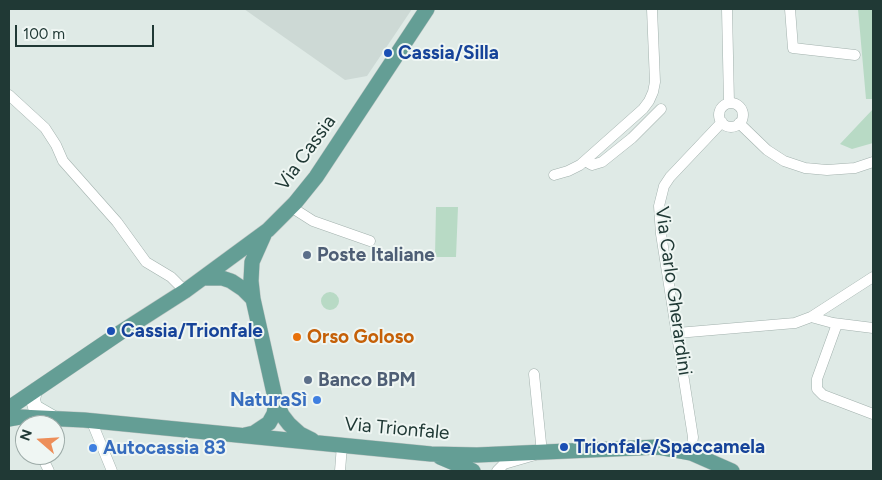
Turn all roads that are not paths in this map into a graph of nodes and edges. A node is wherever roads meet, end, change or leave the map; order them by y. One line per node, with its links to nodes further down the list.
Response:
1 (427, 9): 14 (main road, Via Cassia)
2 (652, 9): 11 (street)
3 (727, 9): 7 (street)
4 (790, 9): 5 (street)
5 (855, 55)
6 (9, 95): 19 (street)
7 (729, 103): 9 (street); 10 (street)
8 (661, 108): 11 (street)
9 (722, 122): 10 (street); 24 (street, Via Carlo Gherardini)
10 (740, 123): 12 (street)
11 (585, 161): 13 (street)
12 (873, 162)
13 (554, 175)
14 (291, 208): 15 (main road, Via Cassia); 16 (street)
15 (268, 230): 18 (main road, Via Cassia); 20 (main road)
16 (370, 241)
17 (873, 277): 21 (street)
18 (203, 278): 19 (main road, Via Cassia); 20 (main road)
19 (185, 292): 26 (main road, Via Cassia)
20 (253, 299): 27 (main road)
21 (811, 317): 22 (street); 24 (street)
22 (837, 324): 23 (street); 29 (street)
23 (873, 328)
24 (677, 333): 37 (street, Via Carlo Gherardini)
25 (534, 374): 36 (street)
26 (35, 390): 28 (main road, Via Cassia); 30 (street, Via Trionfale)
27 (276, 402): 33 (main road); 34 (main road)
28 (16, 414)
29 (873, 414)
30 (49, 415)
31 (65, 419): 32 (main road, Via Trionfale)
32 (91, 420): 33 (main road, Via Trionfale); 39 (street)
33 (244, 435): 34 (main road, Via Trionfale)
34 (316, 442): 35 (main road, Via Trionfale)
35 (342, 445): 38 (main road, Via Trionfale); 40 (street)
36 (542, 453): 37 (main road, Via Trionfale); 38 (main road, Via Trionfale); 42 (street)
37 (691, 453): 43 (main road, Via Trionfale)
38 (431, 454): 41 (main road)
39 (112, 471)
40 (340, 471)
41 (473, 471)
42 (497, 471)
43 (732, 471)

